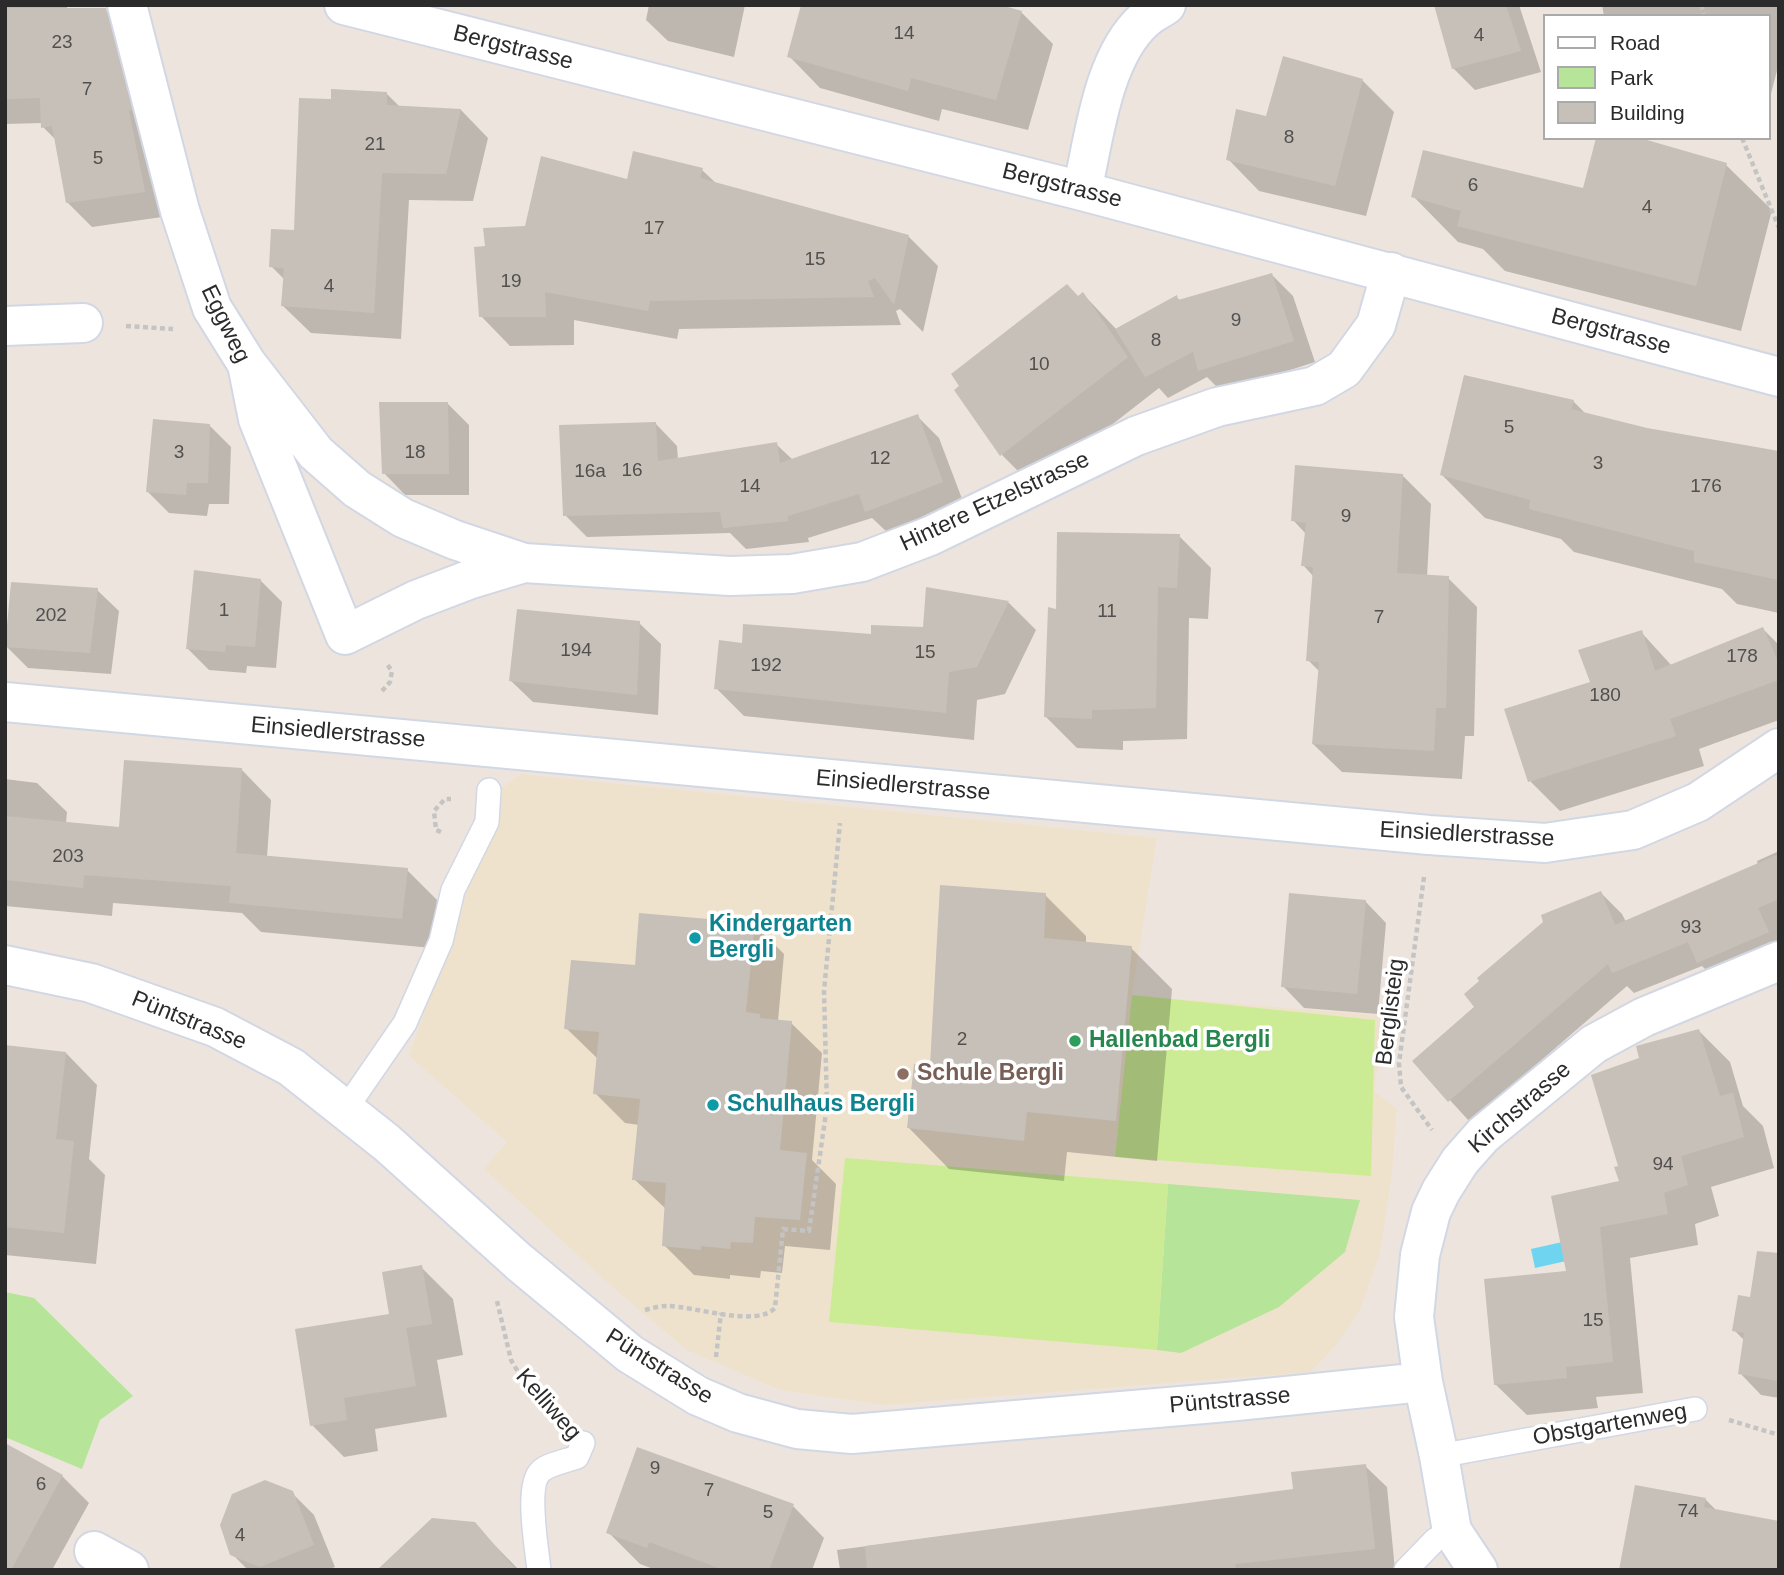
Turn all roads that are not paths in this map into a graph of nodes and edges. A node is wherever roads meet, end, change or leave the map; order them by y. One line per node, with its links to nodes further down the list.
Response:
1 (127, 5): 8 (street, Eggweg)
2 (344, 5): 4 (street, Bergstrasse)
3 (1166, 5): 4 (street)
4 (1082, 191): 5 (street, Bergstrasse)
5 (1391, 272): 9 (street, Bergstrasse); 10 (street, Hintere Etzelstrasse)
6 (83, 323): 7 (street)
7 (5, 326)
8 (247, 364): 10 (street, Hintere Etzelstrasse); 11 (street, Eggweg)
9 (1779, 377)
10 (524, 563): 11 (street, Hintere Etzelstrasse)
11 (345, 635)
12 (5, 702): 13 (street, Einsiedlerstrasse)
13 (1779, 748)
14 (489, 790): 17 (lane)
15 (1779, 961): 18 (street, Kirchstrasse)
16 (5, 965): 17 (street, Püntstrasse)
17 (345, 1110): 18 (street, Püntstrasse)
18 (1423, 1382): 21 (street, Kirchstrasse)
19 (1695, 1409): 21 (lane, Obstgartenweg)
20 (583, 1443): 25 (lane, Kelliweg)
21 (1439, 1456): 22 (street, Kirchstrasse)
22 (1451, 1531): 26 (lane); 27 (street, Kirchstrasse)
23 (94, 1550): 24 (street)
24 (129, 1570)
25 (539, 1570)
26 (1406, 1570)
27 (1478, 1570)

